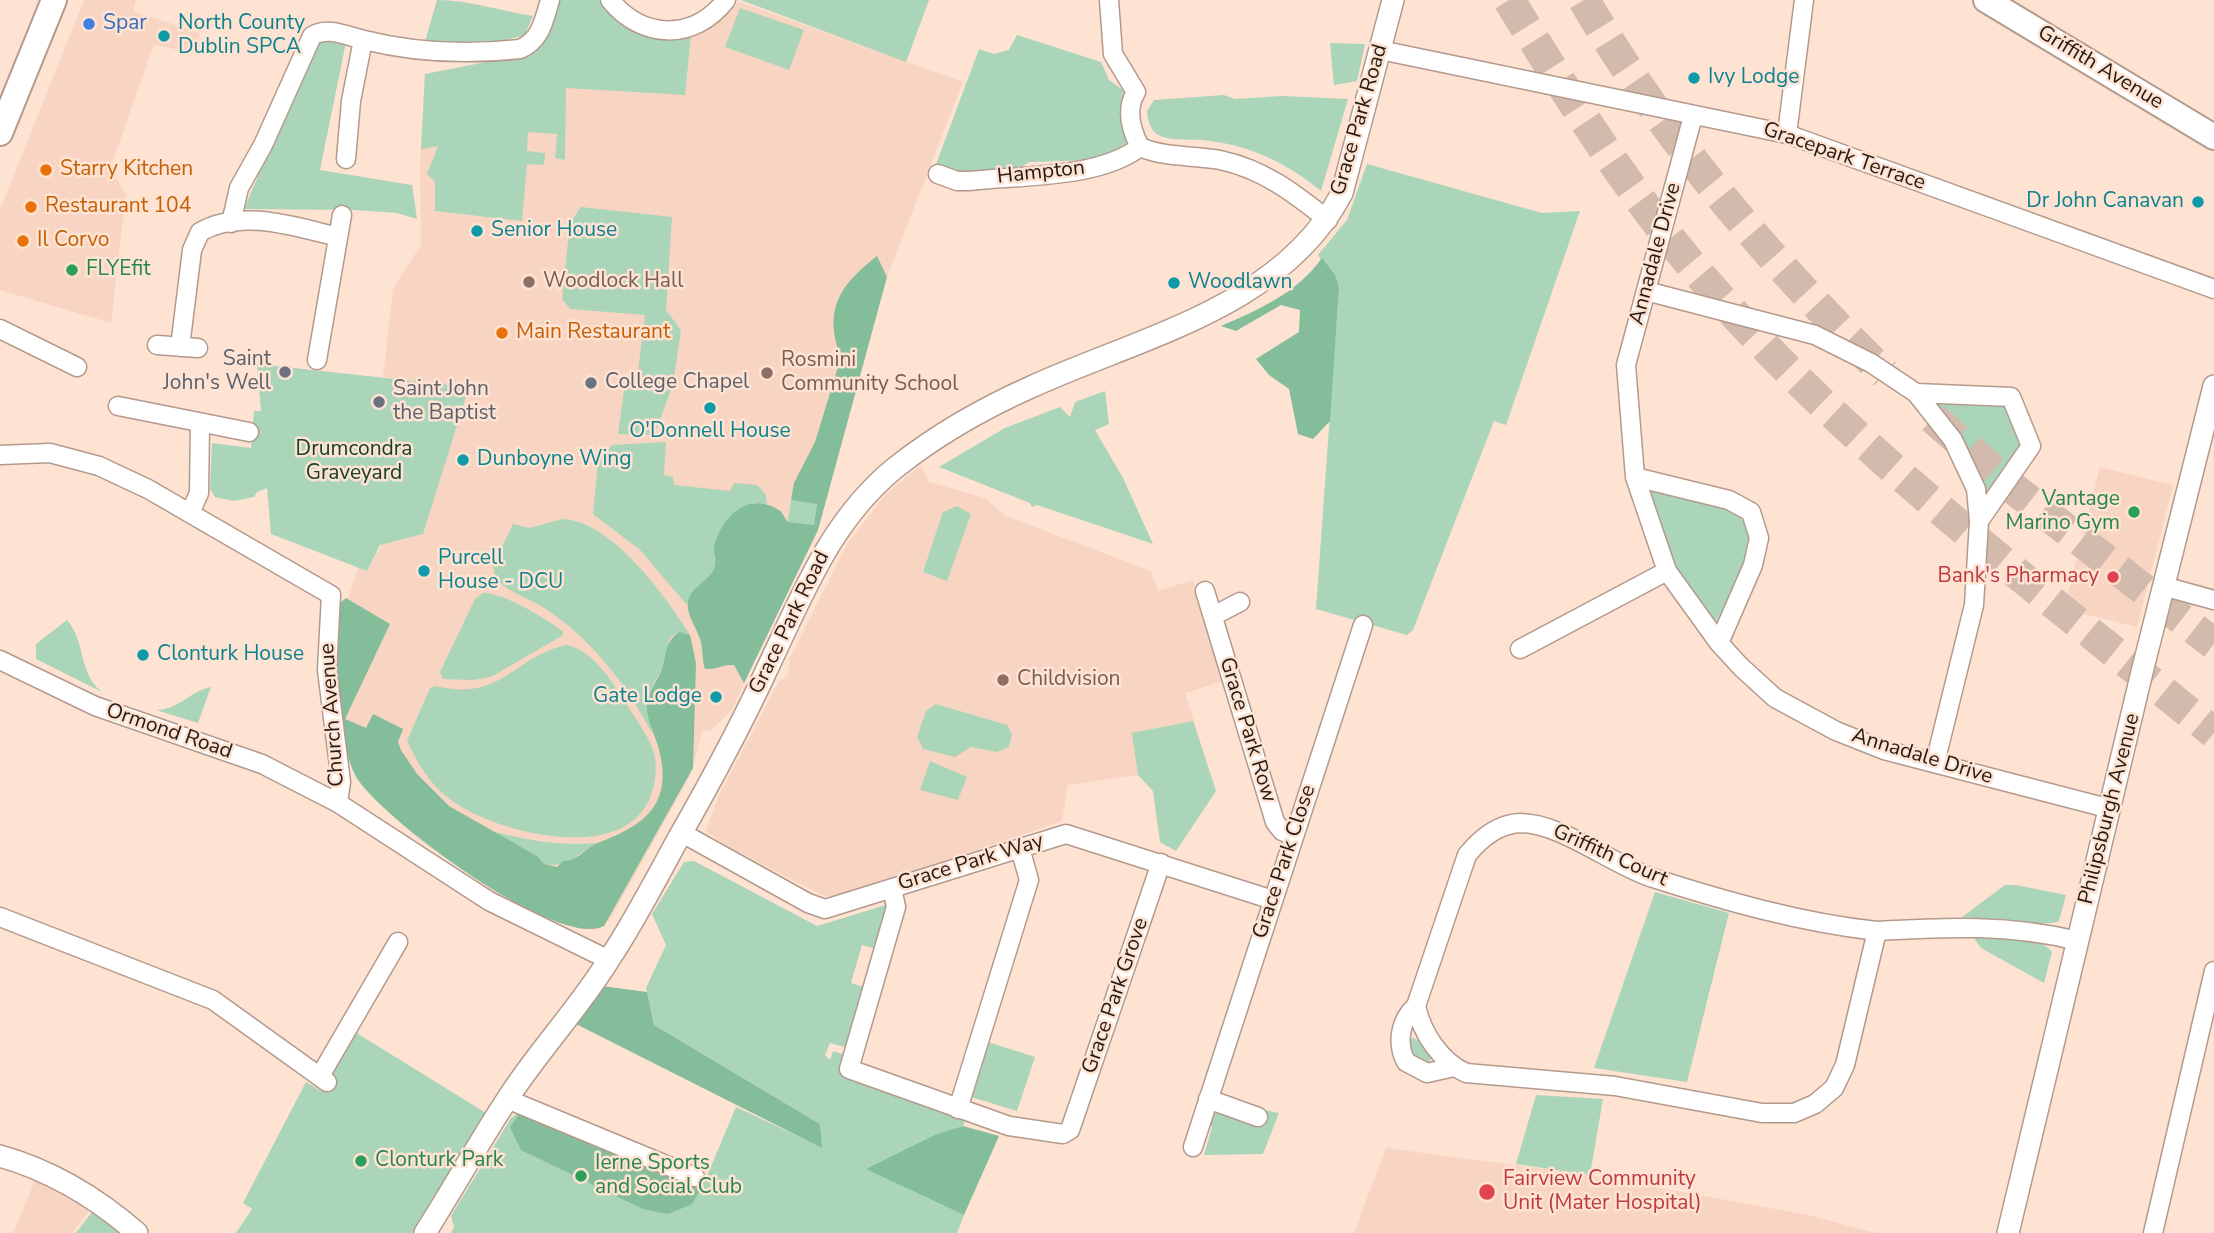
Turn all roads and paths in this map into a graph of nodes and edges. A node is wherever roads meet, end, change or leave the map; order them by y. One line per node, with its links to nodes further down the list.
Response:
1 (54, 0): 12 (main road)
2 (550, 0): 9 (street)
3 (610, 0): 4 (street)
4 (726, 0)
5 (1109, 0): 15 (street)
6 (1393, 0): 10 (street, Grace Park Road)
7 (1804, 0): 13 (street)
8 (1986, 0): 14 (main road, Griffith Avenue)
9 (363, 40): 16 (street); 20 (street)
10 (1380, 50): 11 (street, Gracepark Terrace); 19 (street, Grace Park Road)
11 (1692, 116): 13 (street, Gracepark Terrace); 23 (street, Annadale Drive)
12 (0, 133)
13 (1787, 134): 22 (street, Gracepark Terrace)
14 (2214, 137)
15 (1140, 148): 17 (street, Hampton); 19 (street)
16 (346, 159)
17 (937, 174)
18 (342, 215): 21 (street)
19 (1328, 220): 50 (street, Grace Park Road)
20 (231, 223): 21 (street); 25 (street)
21 (338, 237): 26 (street)
22 (2214, 289)
23 (1646, 291): 29 (street); 34 (street, Annadale Drive)
24 (0, 329): 27 (street)
25 (157, 345)
26 (317, 360)
27 (77, 367)
28 (2214, 386): 38 (street, Philipsburgh Avenue)
29 (1916, 393): 36 (street); 36 (street)
30 (118, 406): 31 (street)
31 (200, 424): 32 (street); 35 (street)
32 (249, 432)
33 (0, 455): 35 (street, Church Avenue)
34 (1634, 477): 37 (street, Annadale Drive); 44 (street)
35 (190, 513): 48 (street, Church Avenue)
36 (1979, 521): 47 (street)
37 (1667, 571): 44 (street, Annadale Drive); 45 (street)
38 (2163, 586): 40 (street); 49 (street, Philipsburgh Avenue)
39 (1205, 592): 42 (street, Grace Park Row)
40 (2214, 600)
41 (1240, 601): 42 (street)
42 (1213, 616): 51 (street, Grace Park Row)
43 (1363, 625): 51 (street, Grace Park Close)
44 (1719, 643): 47 (street, Annadale Drive)
45 (1520, 649)
46 (0, 660): 48 (street, Ormond Road)
47 (1935, 763): 49 (street, Annadale Drive)
48 (338, 803): 60 (street, Church Avenue)
49 (2111, 809): 58 (street, Philipsburgh Avenue)
50 (682, 833): 54 (street, Grace Park Way); 60 (street, Grace Park Road)
51 (1293, 835): 55 (street, Grace Park Close)
52 (1020, 848): 53 (street, Grace Park Way); 54 (street, Grace Park Way); 66 (street)
53 (1161, 863): 55 (street, Grace Park Way); 66 (street, Grace Park Grove)
54 (892, 888): 66 (street)
55 (1273, 900): 65 (street, Grace Park Close)
56 (0, 917): 59 (street)
57 (1877, 931): 58 (street, Griffith Court); 62 (street, Griffith Court); 63 (street, Griffith Court)
58 (2078, 941): 73 (street, Philipsburgh Avenue)
59 (398, 943)
60 (609, 960): 64 (street, Grace Park Road)
61 (2214, 971): 74 (street)
62 (1416, 1006): 63 (street); 63 (street, Griffith Court)
63 (1454, 1067)
64 (507, 1099): 70 (street); 72 (street, Grace Park Road)
65 (1208, 1099): 67 (street); 68 (street, Grace Park Close)
66 (958, 1109)
67 (1258, 1117)
68 (1193, 1147)
69 (0, 1156): 71 (street)
70 (695, 1177)
71 (137, 1233)
72 (425, 1233)
73 (2008, 1233)
74 (2153, 1233)

